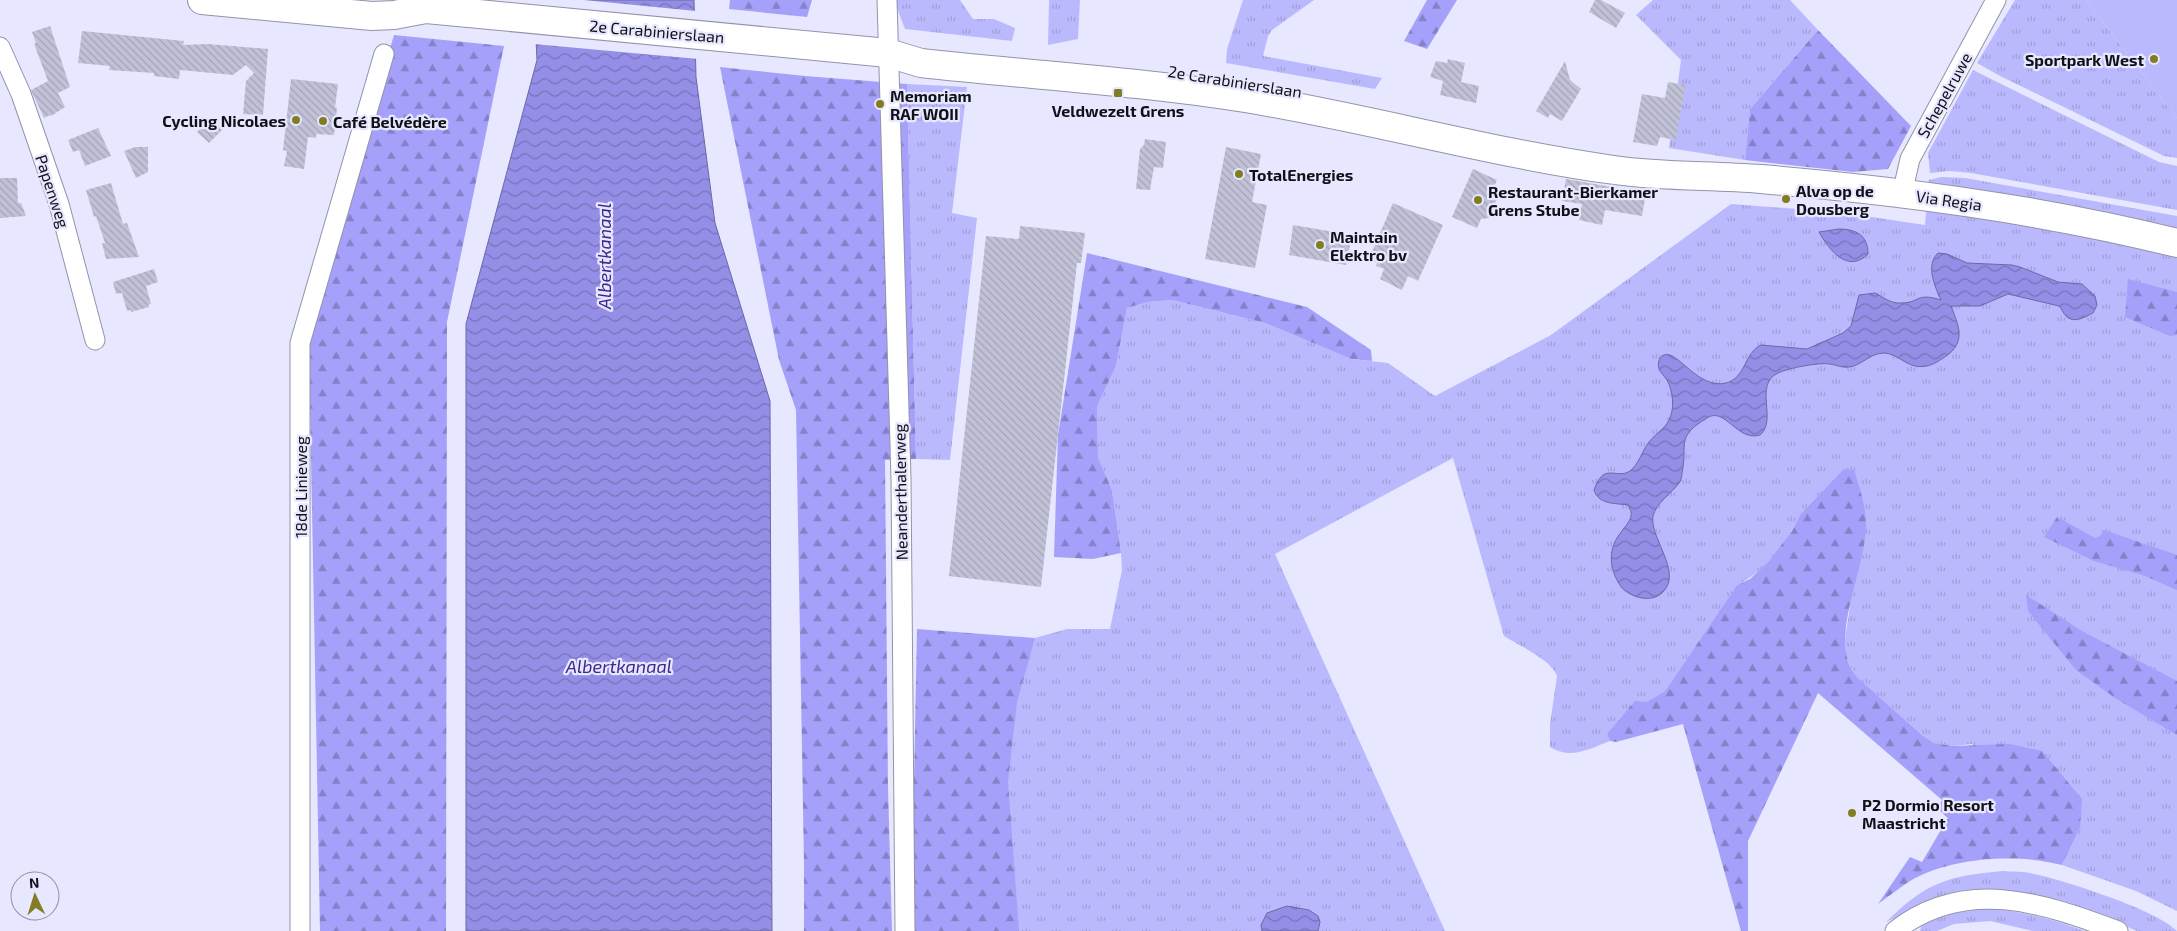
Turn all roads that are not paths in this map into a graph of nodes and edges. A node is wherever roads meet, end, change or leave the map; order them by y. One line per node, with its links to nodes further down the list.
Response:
1 (202, 0): 4 (main road, 2e Carabinierslaan)
2 (887, 0): 7 (street, Neanderthalerweg)
3 (1996, 0): 10 (street, Schepelruwe)
4 (281, 4): 5 (main road, 2e Carabinierslaan)
5 (405, 6): 7 (main road, 2e Carabinierslaan)
6 (0, 47): 12 (street, Papenweg)
7 (888, 53): 9 (main road, 2e Carabinierslaan); 14 (street, Neanderthalerweg)
8 (384, 54): 13 (street, 18de Linieweg)
9 (1572, 156): 10 (main road, Via Regia)
10 (1902, 194): 11 (main road, Via Regia)
11 (2177, 243)
12 (94, 340)
13 (300, 931)
14 (904, 931)
15 (1895, 931): 16 (street)
16 (2118, 931)

